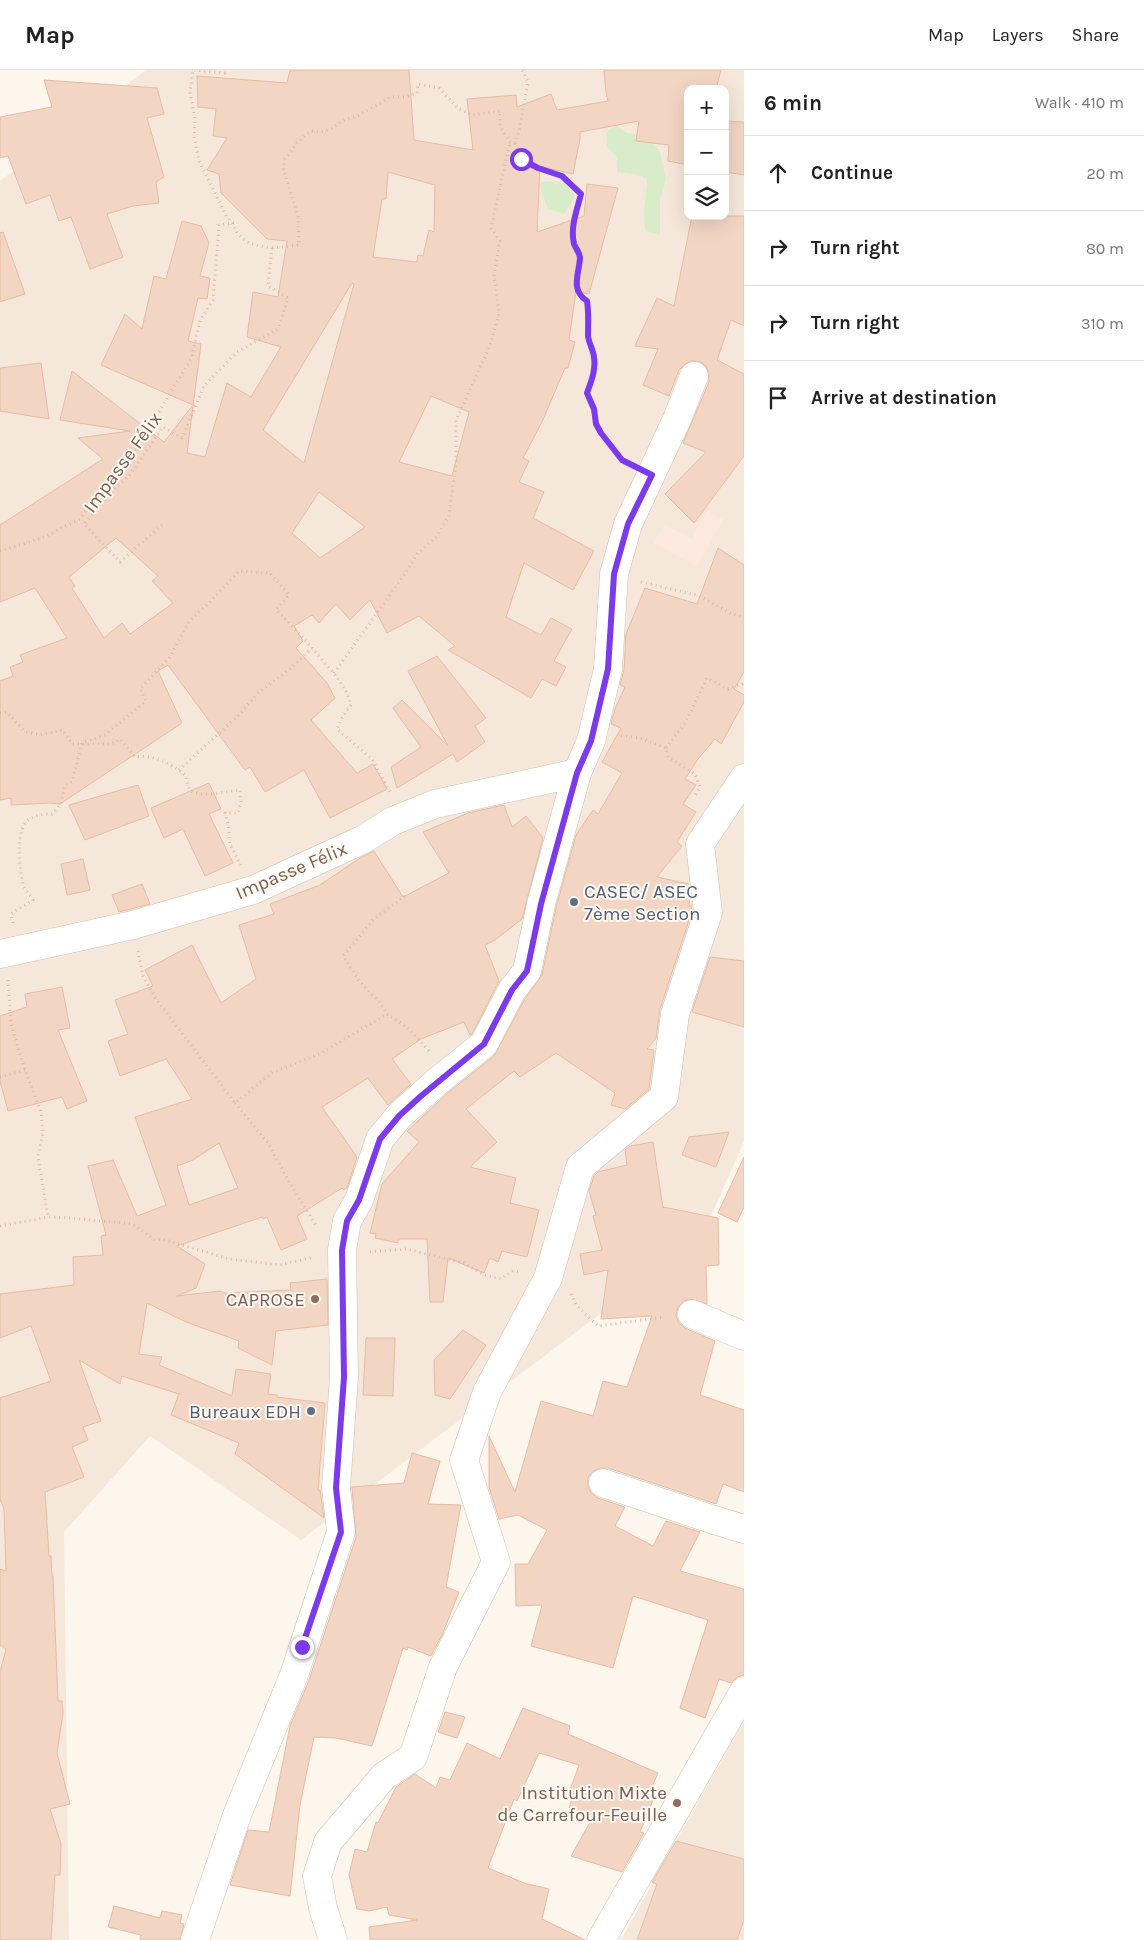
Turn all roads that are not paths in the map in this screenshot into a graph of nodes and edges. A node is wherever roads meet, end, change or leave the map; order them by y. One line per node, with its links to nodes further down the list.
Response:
1 (694, 376): 2 (street)
2 (577, 773): 4 (street, Impasse Félix); 10 (street)
3 (744, 778): 11 (street)
4 (4, 953)
5 (692, 1314): 6 (street)
6 (744, 1336)
7 (603, 1483): 8 (street)
8 (744, 1529)
9 (744, 1691): 12 (street)
10 (196, 1940)
11 (333, 1940)
12 (601, 1940)

